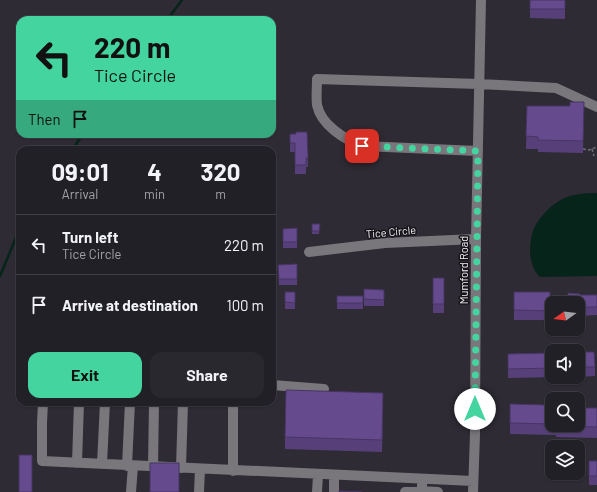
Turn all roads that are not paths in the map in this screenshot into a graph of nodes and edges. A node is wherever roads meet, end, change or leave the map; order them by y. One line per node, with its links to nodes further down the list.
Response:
1 (481, 0): 2 (street, Mumford Road)
2 (479, 84): 3 (street); 4 (street, Mumford Road); 4 (street)
3 (597, 107)
4 (478, 151): 5 (street, Mumford Road)
5 (476, 239): 6 (street, Tice Circle); 26 (street, Mumford Road)
6 (309, 252)
7 (276, 385): 8 (street)
8 (324, 389)
9 (43, 406): 16 (street)
10 (78, 406): 16 (street)
11 (104, 406): 17 (street)
12 (130, 406): 18 (street)
13 (154, 406): 19 (street)
14 (183, 406): 20 (street)
15 (233, 406): 22 (street)
16 (77, 463): 17 (street)
17 (102, 464): 18 (street)
18 (130, 466): 19 (street); 27 (street)
19 (152, 467): 20 (street)
20 (181, 468): 21 (street)
21 (200, 469): 22 (street); 28 (street)
22 (233, 471): 23 (street)
23 (318, 475): 24 (street); 29 (street)
24 (334, 476): 25 (street); 30 (street)
25 (422, 479): 26 (street); 32 (street)
26 (473, 487)
27 (131, 492)
28 (199, 492)
29 (317, 492)
30 (334, 492)
31 (405, 492): 32 (street)
32 (422, 492): 33 (street)
33 (438, 492)

